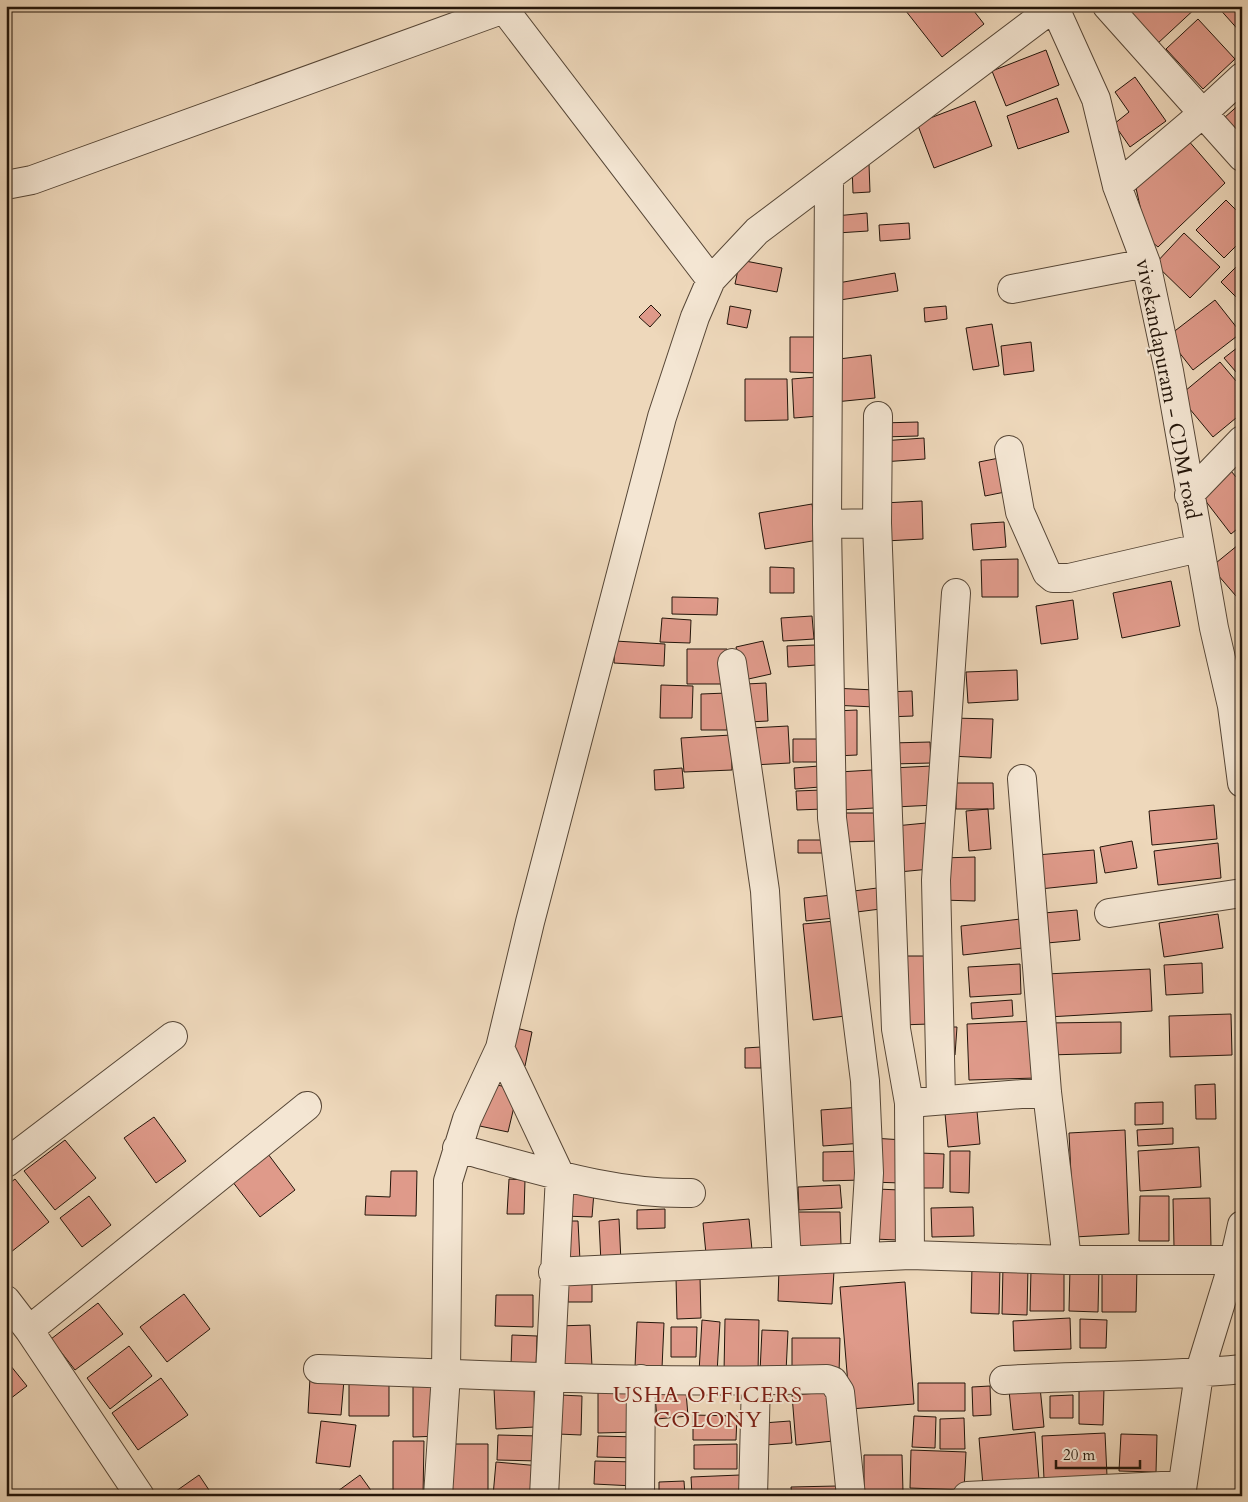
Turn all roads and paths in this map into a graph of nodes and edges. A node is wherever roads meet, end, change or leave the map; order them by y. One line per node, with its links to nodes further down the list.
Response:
1 (1054, 6): 6 (street); 8 (street, vivekandapuram - CDM road)
2 (1107, 6): 4 (street)
3 (1242, 77): 4 (street)
4 (1202, 114): 5 (street); 8 (street)
5 (1242, 157)
6 (829, 177): 10 (street); 17 (street)
7 (6, 185): 10 (street)
8 (1118, 186): 9 (street, vivekandapuram - CDM road)
9 (1146, 263): 11 (street); 15 (street, vivekandapuram - CDM road)
10 (711, 280): 26 (street)
11 (1012, 289)
12 (878, 416): 16 (street)
13 (1242, 440): 15 (street)
14 (1009, 450): 18 (street)
15 (1189, 494): 18 (street, vivekandapuram - CDM road)
16 (877, 523): 17 (street); 29 (street)
17 (826, 524): 37 (street)
18 (1199, 548): 22 (street, vivekandapuram - CDM road)
19 (956, 593): 28 (street)
20 (732, 662): 38 (street)
21 (1022, 779): 27 (street)
22 (1242, 783)
23 (1242, 893): 24 (street)
24 (1110, 914)
25 (173, 1036): 32 (street)
26 (500, 1048): 31 (street); 33 (street)
27 (1047, 1092): 28 (street); 39 (street)
28 (941, 1100): 29 (street)
29 (908, 1103): 36 (street)
30 (307, 1106): 43 (street)
31 (457, 1148): 33 (street); 46 (street)
32 (6, 1163)
33 (560, 1175): 34 (street); 41 (street)
34 (691, 1193)
35 (1242, 1225): 40 (street)
36 (910, 1255): 37 (street); 39 (street)
37 (864, 1256): 38 (street)
38 (787, 1260): 41 (street)
39 (1067, 1260): 40 (street)
40 (1234, 1260): 47 (street)
41 (553, 1272): 48 (street)
42 (6, 1300): 43 (street)
43 (29, 1330): 53 (street)
44 (318, 1369): 46 (street)
45 (1242, 1369): 47 (street)
46 (446, 1374): 48 (street); 54 (street)
47 (1199, 1374): 50 (street); 52 (street)
48 (548, 1376): 49 (street); 55 (street)
49 (641, 1379): 51 (street); 56 (street)
50 (1004, 1380)
51 (756, 1381): 57 (street); 58 (street)
52 (1181, 1490): 59 (street)
53 (140, 1496)
54 (438, 1496)
55 (544, 1496)
56 (640, 1496)
57 (753, 1496)
58 (851, 1496)
59 (967, 1496)

